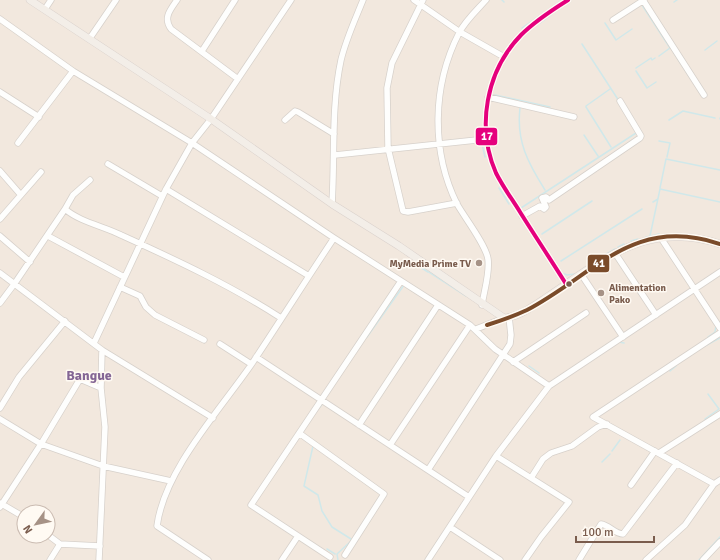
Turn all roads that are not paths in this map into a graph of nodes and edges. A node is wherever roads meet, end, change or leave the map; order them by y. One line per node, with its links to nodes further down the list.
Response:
1 (30, 0): 13 (main road)
2 (51, 0): 13 (street)
3 (116, 0): 17 (street)
4 (177, 0): 18 (street)
5 (235, 0): 18 (street)
6 (291, 0): 21 (street)
7 (363, 0): 30 (street)
8 (414, 0): 12 (street)
9 (486, 0): 16 (street)
10 (568, 0): 19 (street)
11 (643, 0): 15 (street); 23 (street)
12 (421, 2): 16 (street); 35 (street)
13 (45, 9): 17 (main road)
14 (0, 19): 20 (street)
15 (613, 20)
16 (460, 32): 19 (street); 34 (street)
17 (90, 38): 28 (main road)
18 (202, 51): 21 (street)
19 (504, 56): 24 (street)
20 (73, 71): 27 (street); 33 (street)
21 (238, 79): 28 (street)
22 (0, 92): 27 (street)
23 (704, 95)
24 (488, 97): 26 (street); 31 (street)
25 (620, 101): 47 (street)
26 (574, 116)
27 (39, 117): 32 (street)
28 (211, 119): 33 (street); 45 (main road)
29 (284, 120): 30 (street)
30 (334, 134): 36 (street)
31 (486, 139): 34 (street); 47 (street)
32 (18, 143)
33 (192, 143): 41 (street); 51 (street)
34 (438, 143): 35 (street); 44 (street)
35 (388, 148): 36 (street); 44 (street)
36 (335, 155): 45 (street)
37 (108, 164): 43 (street)
38 (0, 172): 42 (street)
39 (41, 172): 42 (street)
40 (90, 180): 46 (street)
41 (166, 189): 43 (street); 60 (street)
42 (20, 194): 48 (street)
43 (162, 196): 53 (street)
44 (457, 203): 69 (street)
45 (332, 204): 69 (main road)
46 (65, 209): 50 (street); 53 (street)
47 (522, 216): 64 (street)
48 (0, 219)
49 (0, 236): 56 (street)
50 (48, 236): 56 (street); 61 (street)
51 (334, 238): 60 (street); 62 (street)
52 (661, 238): 54 (main road); 55 (main road); 66 (street)
53 (140, 244): 61 (street); 72 (street)
54 (720, 244)
55 (615, 253): 59 (main road); 71 (street)
56 (30, 262): 63 (street)
57 (720, 272): 66 (street)
58 (0, 273): 63 (street)
59 (581, 274): 64 (main road); 79 (street)
60 (309, 276): 72 (street)
61 (124, 277): 65 (street)
62 (401, 281): 68 (street); 90 (street)
63 (15, 283): 67 (street); 74 (street)
64 (566, 284): 73 (main road)
65 (120, 287): 80 (street); 81 (street)
66 (694, 289): 71 (street); 76 (street)
67 (0, 303)
68 (438, 305): 75 (street); 96 (street)
69 (482, 305): 73 (main road)
70 (586, 313): 86 (street)
71 (656, 315): 79 (street)
72 (281, 318): 85 (street)
73 (506, 318): 77 (street); 84 (street)
74 (65, 321): 81 (street); 91 (street)
75 (470, 325): 77 (street); 99 (street)
76 (720, 328)
77 (476, 329): 84 (street)
78 (720, 334): 95 (street)
79 (622, 337): 88 (street)
80 (204, 340)
81 (94, 343): 83 (street)
82 (220, 344): 87 (street)
83 (102, 350): 89 (street); 93 (street)
84 (504, 355): 86 (street); 104 (street)
85 (256, 357): 87 (street); 90 (street)
86 (513, 362): 88 (street)
87 (251, 364): 93 (street)
88 (548, 386): 101 (street)
89 (101, 388): 98 (street); 103 (street)
90 (321, 400): 96 (street); 97 (street)
91 (0, 408)
92 (720, 414): 100 (street)
93 (213, 418): 107 (street)
94 (0, 419): 98 (street)
95 (607, 424): 100 (street); 105 (street)
96 (359, 425): 99 (street)
97 (299, 433): 114 (street); 119 (street)
98 (41, 444): 103 (street); 111 (street)
99 (390, 446): 104 (street)
100 (657, 452): 102 (street); 109 (street)
101 (496, 456): 105 (street); 110 (street)
102 (678, 464): 108 (street); 128 (street)
103 (103, 466): 107 (street); 118 (street)
104 (428, 470): 110 (street)
105 (531, 478): 127 (street)
106 (720, 480): 108 (street)
107 (171, 482): 123 (street)
108 (714, 484): 129 (street)
109 (631, 485)
110 (469, 497): 113 (street)
111 (1, 505): 112 (street)
112 (16, 513)
113 (450, 527): 125 (street); 126 (street)
114 (298, 536): 120 (street); 124 (street)
115 (56, 541): 117 (street)
116 (720, 542): 130 (street)
117 (60, 544): 118 (street); 121 (street)
118 (100, 546): 122 (street)
119 (345, 555)
120 (330, 557)
121 (50, 560)
122 (99, 560)
123 (208, 560)
124 (282, 560)
125 (428, 560)
126 (500, 560)
127 (525, 560)
128 (579, 560)
129 (646, 560)
130 (703, 560)

